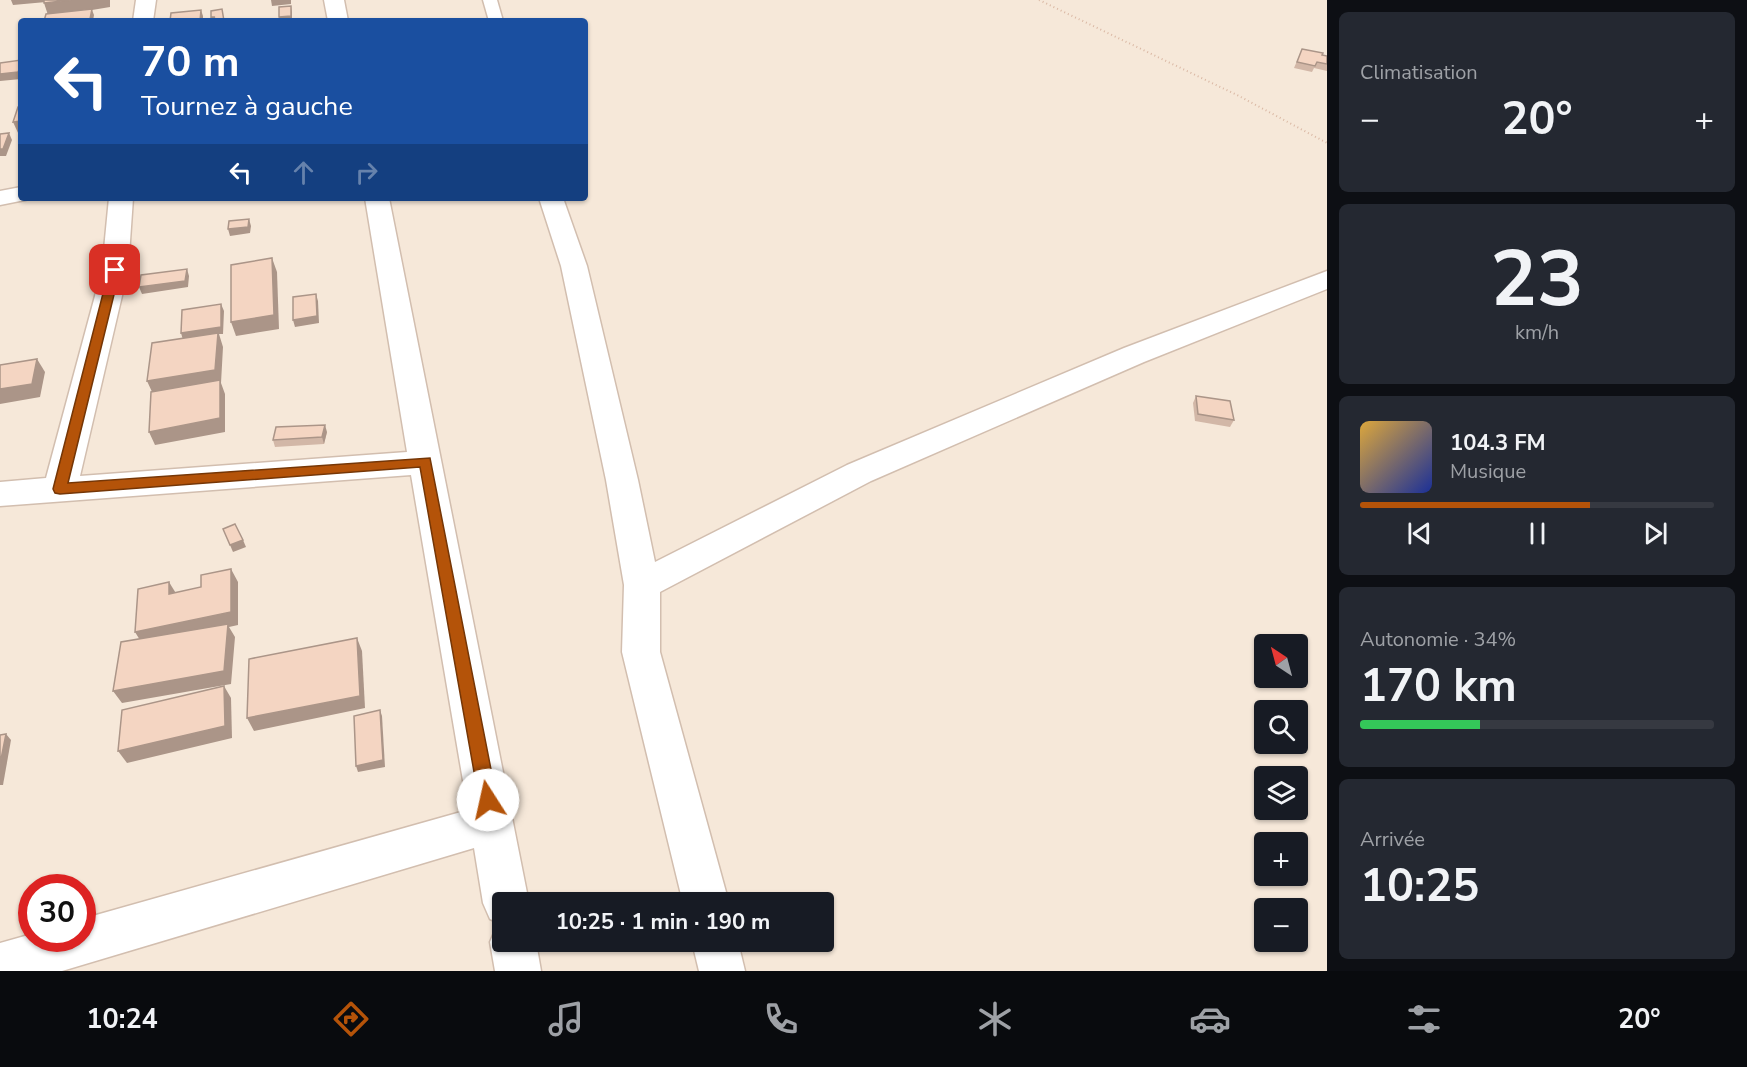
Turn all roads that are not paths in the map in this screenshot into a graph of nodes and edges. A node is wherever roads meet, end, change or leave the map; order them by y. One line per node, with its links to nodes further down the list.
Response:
1 (146, 0): 4 (street)
2 (334, 0): 5 (street)
3 (489, 0): 6 (lane)
4 (143, 18)
5 (337, 18)
6 (495, 18)
7 (18, 195): 8 (street)
8 (0, 198)
9 (121, 201): 14 (street)
10 (377, 201): 13 (street)
11 (552, 201): 16 (street)
12 (1327, 279): 16 (street)
13 (426, 462): 14 (street); 17 (street)
14 (60, 489): 15 (street)
15 (0, 494)
16 (642, 585): 19 (street)
17 (492, 823): 18 (street); 22 (street)
18 (504, 892)
19 (703, 892)
20 (515, 952): 23 (street)
21 (717, 952): 24 (street)
22 (0, 966)
23 (518, 971)
24 (722, 971)

